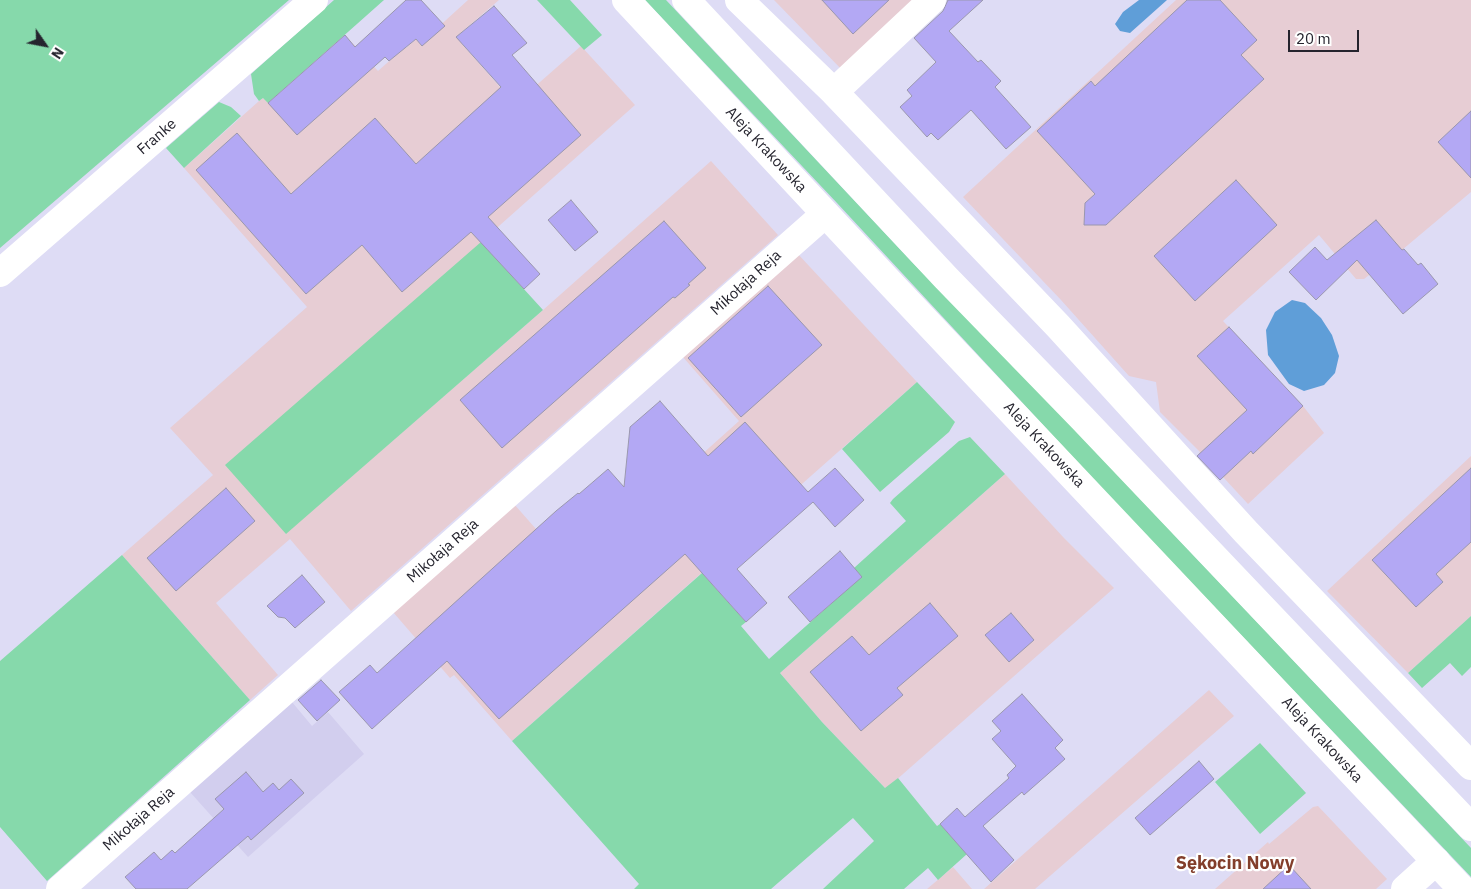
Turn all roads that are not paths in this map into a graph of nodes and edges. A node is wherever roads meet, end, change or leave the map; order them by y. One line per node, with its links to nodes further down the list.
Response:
1 (314, 0): 8 (street, Franke)
2 (626, 0): 7 (street, Aleja Krakowska)
3 (686, 0): 10 (street)
4 (739, 0): 6 (street)
5 (932, 0): 6 (street)
6 (834, 92): 9 (street)
7 (825, 214): 11 (street, Aleja Krakowska); 12 (street, Mikołaja Reja)
8 (0, 273)
9 (1471, 766)
10 (1471, 827)
11 (1436, 861): 13 (street); 14 (street, Aleja Krakowska)
12 (60, 889)
13 (1405, 889)
14 (1462, 889)

